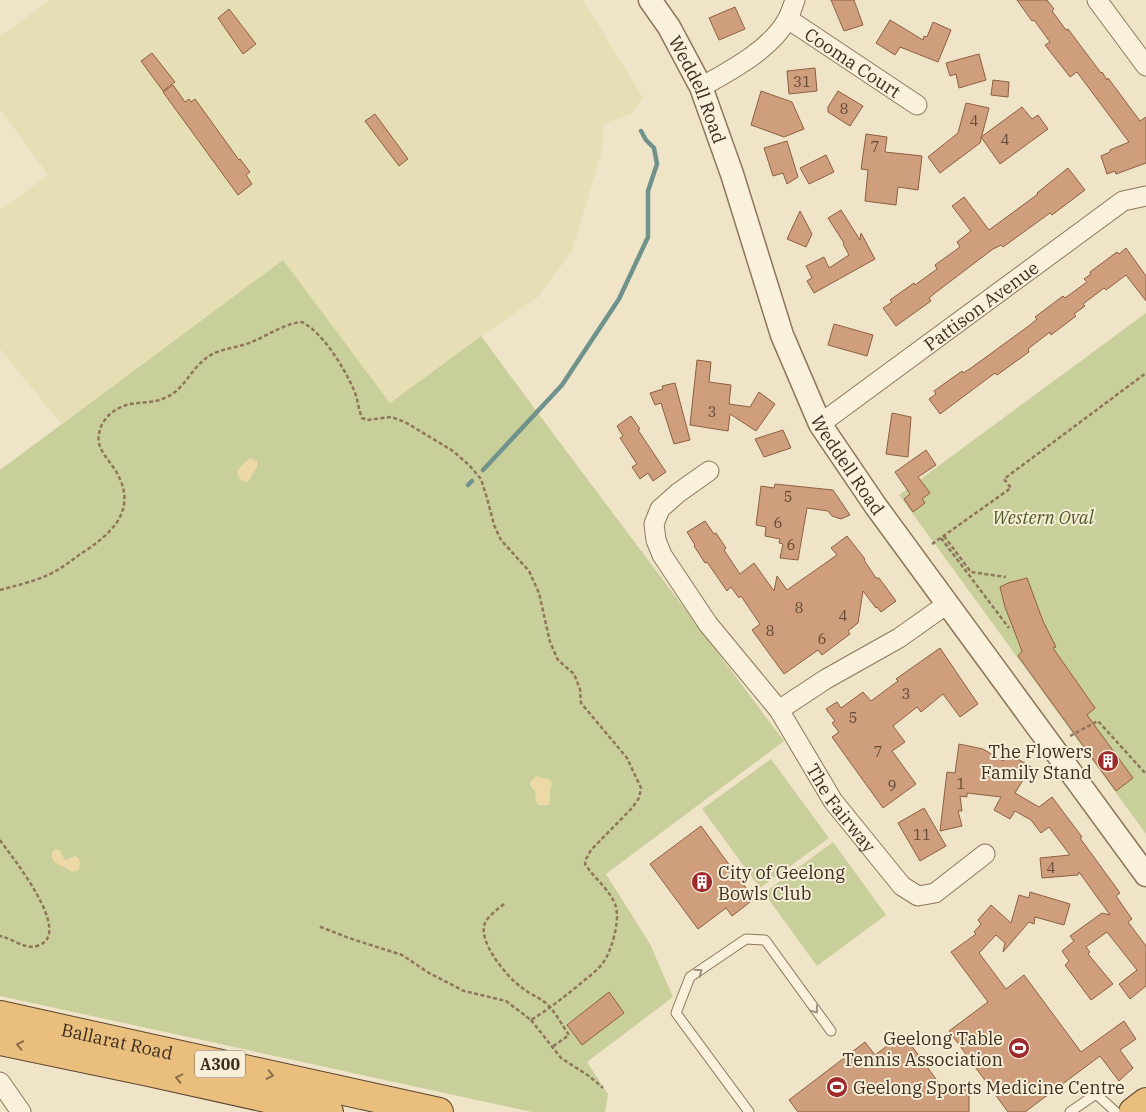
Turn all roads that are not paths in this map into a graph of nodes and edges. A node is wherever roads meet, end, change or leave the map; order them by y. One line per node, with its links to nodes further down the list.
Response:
1 (650, 0): 6 (street, Weddell Road)
2 (795, 0): 4 (street)
3 (1098, 0): 5 (street)
4 (788, 19): 6 (street); 7 (street, Cooma Court)
5 (1146, 66)
6 (701, 87): 9 (street, Weddell Road)
7 (917, 106)
8 (1146, 196): 9 (street, Pattison Avenue)
9 (820, 424): 11 (street, Weddell Road)
10 (709, 471): 12 (street, The Fairway)
11 (947, 604): 12 (street); 14 (street, Weddell Road)
12 (779, 710): 13 (street, The Fairway)
13 (985, 854)
14 (1146, 875)
15 (0, 1015): 22 (highway, Ballarat Road / A300, one-way to 22)
16 (831, 1031): 23 (lane, one-way to 16)
17 (0, 1041): 21 (highway, Ballarat Road / A300, one-way to 17)
18 (0, 1082): 20 (street)
19 (1146, 1102): 26 (highway)
20 (21, 1112)
21 (329, 1112)
22 (440, 1112)
23 (749, 1112)
24 (1070, 1112): 25 (lane)
25 (1116, 1112)
26 (1133, 1112)

